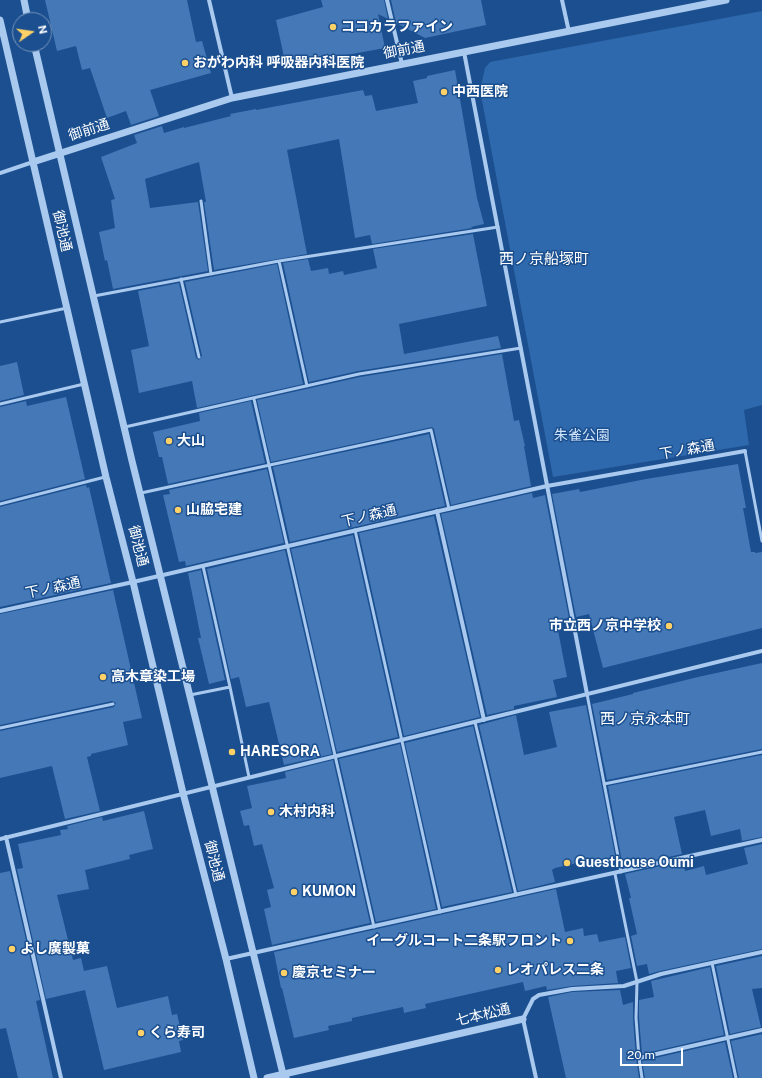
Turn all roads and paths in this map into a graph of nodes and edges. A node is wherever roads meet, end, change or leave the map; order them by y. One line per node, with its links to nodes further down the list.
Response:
1 (24, 0): 6 (street)
2 (209, 0): 12 (street)
3 (387, 0): 11 (street)
4 (562, 0): 8 (street)
5 (726, 0): 8 (street, 御前通)
6 (26, 12)
7 (0, 20): 14 (street, 御池通)
8 (569, 32): 9 (street, 御前通)
9 (464, 51): 11 (street, 御前通); 17 (street)
10 (36, 52): 13 (street, 御池通)
11 (402, 64): 12 (street, 御前通)
12 (232, 98): 13 (street, 御前通)
13 (60, 153): 14 (street, 御前通); 21 (street, 御池通)
14 (33, 162): 15 (street, 御前通); 22 (street, 御池通)
15 (0, 173)
16 (201, 201): 19 (lane)
17 (498, 227): 18 (lane); 24 (street)
18 (279, 261): 19 (lane); 27 (lane)
19 (211, 274): 20 (lane)
20 (181, 279): 21 (lane); 25 (lane)
21 (94, 296): 30 (street, 御池通)
22 (67, 308): 23 (lane); 26 (street, 御池通)
23 (0, 322)
24 (521, 348): 27 (lane); 34 (street)
25 (199, 357)
26 (84, 384): 29 (lane); 33 (street, 御池通)
27 (307, 386): 28 (lane)
28 (254, 399): 30 (lane); 32 (lane)
29 (0, 404)
30 (124, 427): 35 (street, 御池通)
31 (745, 451): 34 (street, 下ノ森通); 40 (lane)
32 (269, 465): 35 (lane); 37 (lane); 41 (lane)
33 (106, 477): 36 (lane); 44 (street, 御池通)
34 (547, 486): 37 (street, 下ノ森通); 48 (street)
35 (140, 493): 43 (street, 御池通)
36 (0, 504)
37 (449, 509): 38 (street, 下ノ森通)
38 (437, 511): 39 (street, 下ノ森通); 51 (street)
39 (355, 530): 41 (street, 下ノ森通); 54 (lane)
40 (762, 541)
41 (287, 546): 42 (street, 下ノ森通); 56 (lane)
42 (203, 566): 43 (street, 下ノ森通); 47 (lane)
43 (161, 576): 44 (street, 下ノ森通); 49 (street, 御池通)
44 (134, 582): 45 (street, 下ノ森通); 60 (street, 御池通)
45 (0, 611)
46 (762, 651): 48 (street)
47 (230, 687): 49 (lane); 57 (lane)
48 (587, 694): 51 (street); 58 (lane)
49 (190, 695): 59 (street, 御池通)
50 (113, 704): 53 (lane)
51 (484, 720): 52 (street)
52 (475, 722): 54 (street); 66 (lane)
53 (0, 728)
54 (402, 740): 56 (street); 67 (lane)
55 (762, 752): 58 (lane)
56 (336, 756): 57 (street); 68 (lane)
57 (249, 777): 59 (street)
58 (604, 784): 64 (lane)
59 (212, 786): 60 (street); 70 (street, 御池通)
60 (183, 793): 62 (street); 71 (street, 御池通)
61 (0, 837): 62 (street)
62 (6, 837): 79 (street)
63 (762, 840): 64 (street)
64 (621, 872): 65 (street)
65 (615, 874): 66 (street); 73 (lane)
66 (516, 895): 67 (street)
67 (440, 912): 68 (street)
68 (374, 927): 70 (street)
69 (762, 952): 72 (street, 七本松通)
70 (253, 954): 71 (street); 78 (street, 御池通)
71 (226, 959): 80 (street, 御池通)
72 (712, 963): 73 (street, 七本松通); 76 (lane)
73 (637, 982): 74 (street, 七本松通); 77 (lane)
74 (523, 1019): 78 (street, 七本松通); 82 (street)
75 (762, 1030): 76 (street)
76 (727, 1038): 77 (street); 84 (lane)
77 (639, 1058): 83 (lane)
78 (285, 1076): 81 (street, 七本松通)
79 (61, 1078)
80 (254, 1078)
81 (268, 1078)
82 (536, 1078)
83 (642, 1078)
84 (736, 1078)

